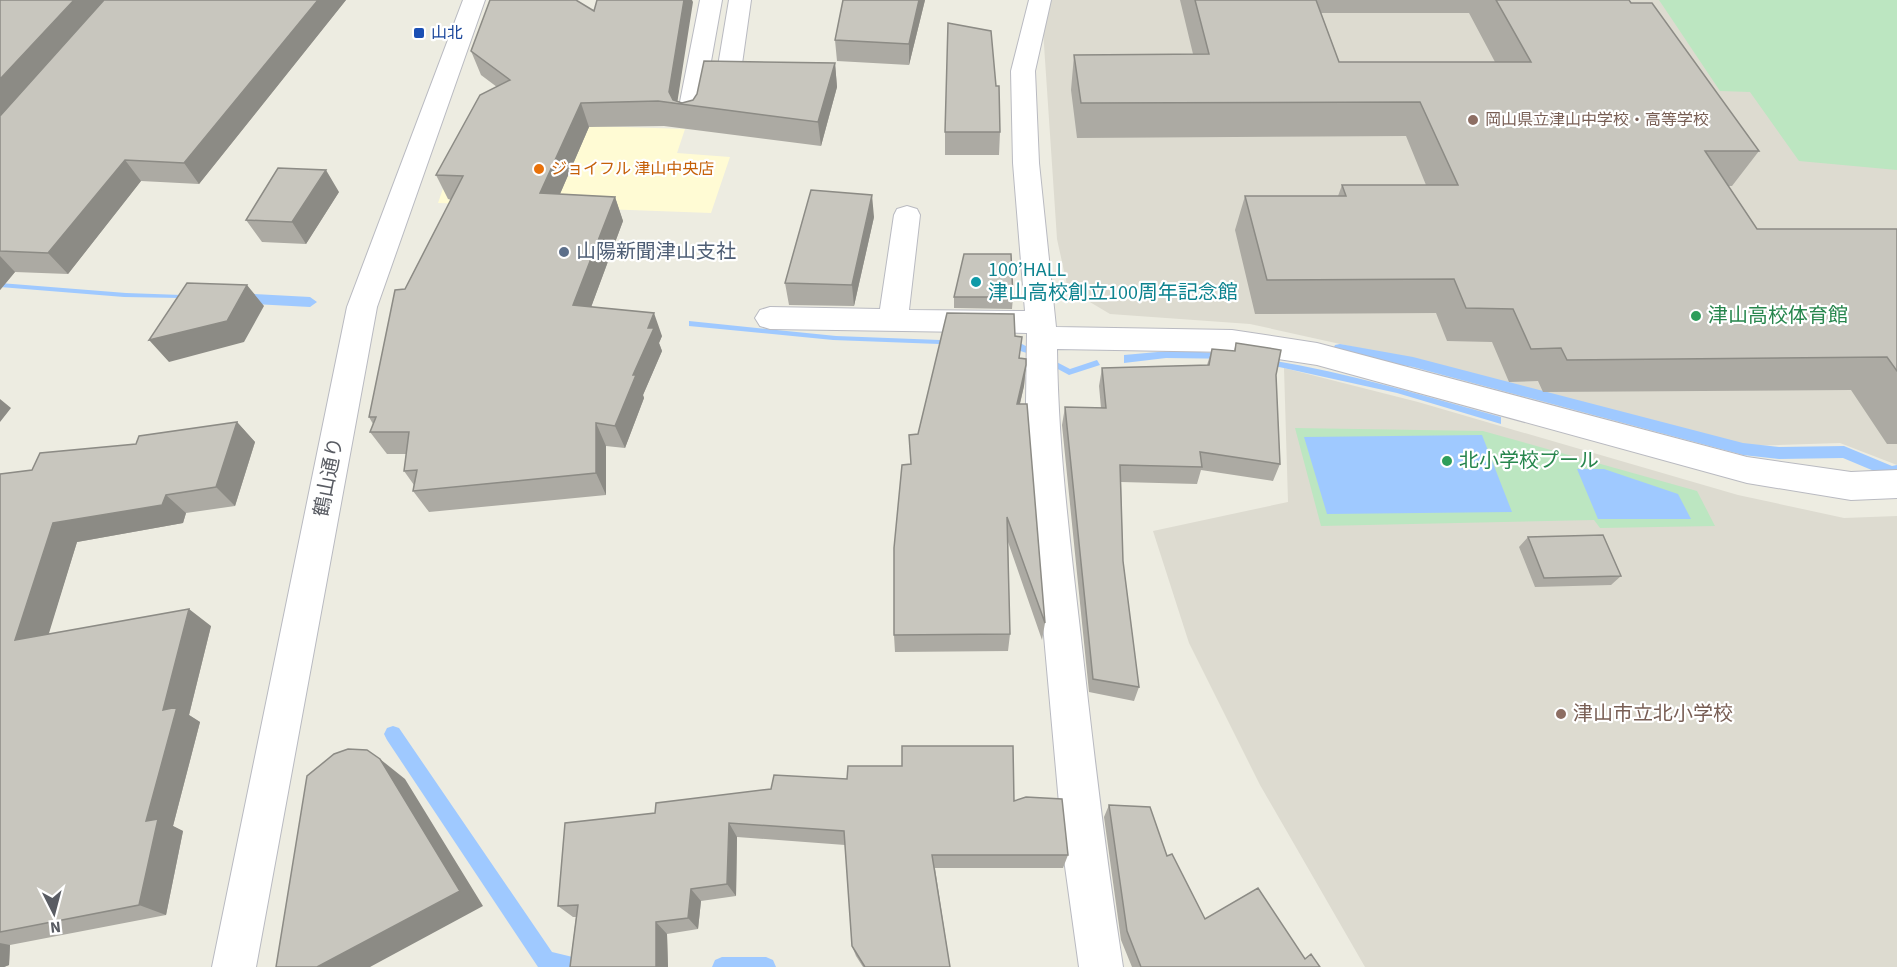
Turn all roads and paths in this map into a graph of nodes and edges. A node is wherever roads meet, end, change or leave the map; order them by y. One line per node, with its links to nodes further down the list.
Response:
1 (474, 0): 12 (street, 鶴山通り)
2 (711, 0): 6 (street)
3 (740, 0): 5 (street)
4 (1040, 0): 10 (street)
5 (728, 78)
6 (689, 117)
7 (907, 215): 9 (street)
8 (770, 318): 9 (street)
9 (893, 320): 10 (street)
10 (1041, 330): 11 (street); 13 (street)
11 (1897, 484)
12 (234, 967)
13 (1101, 967)

